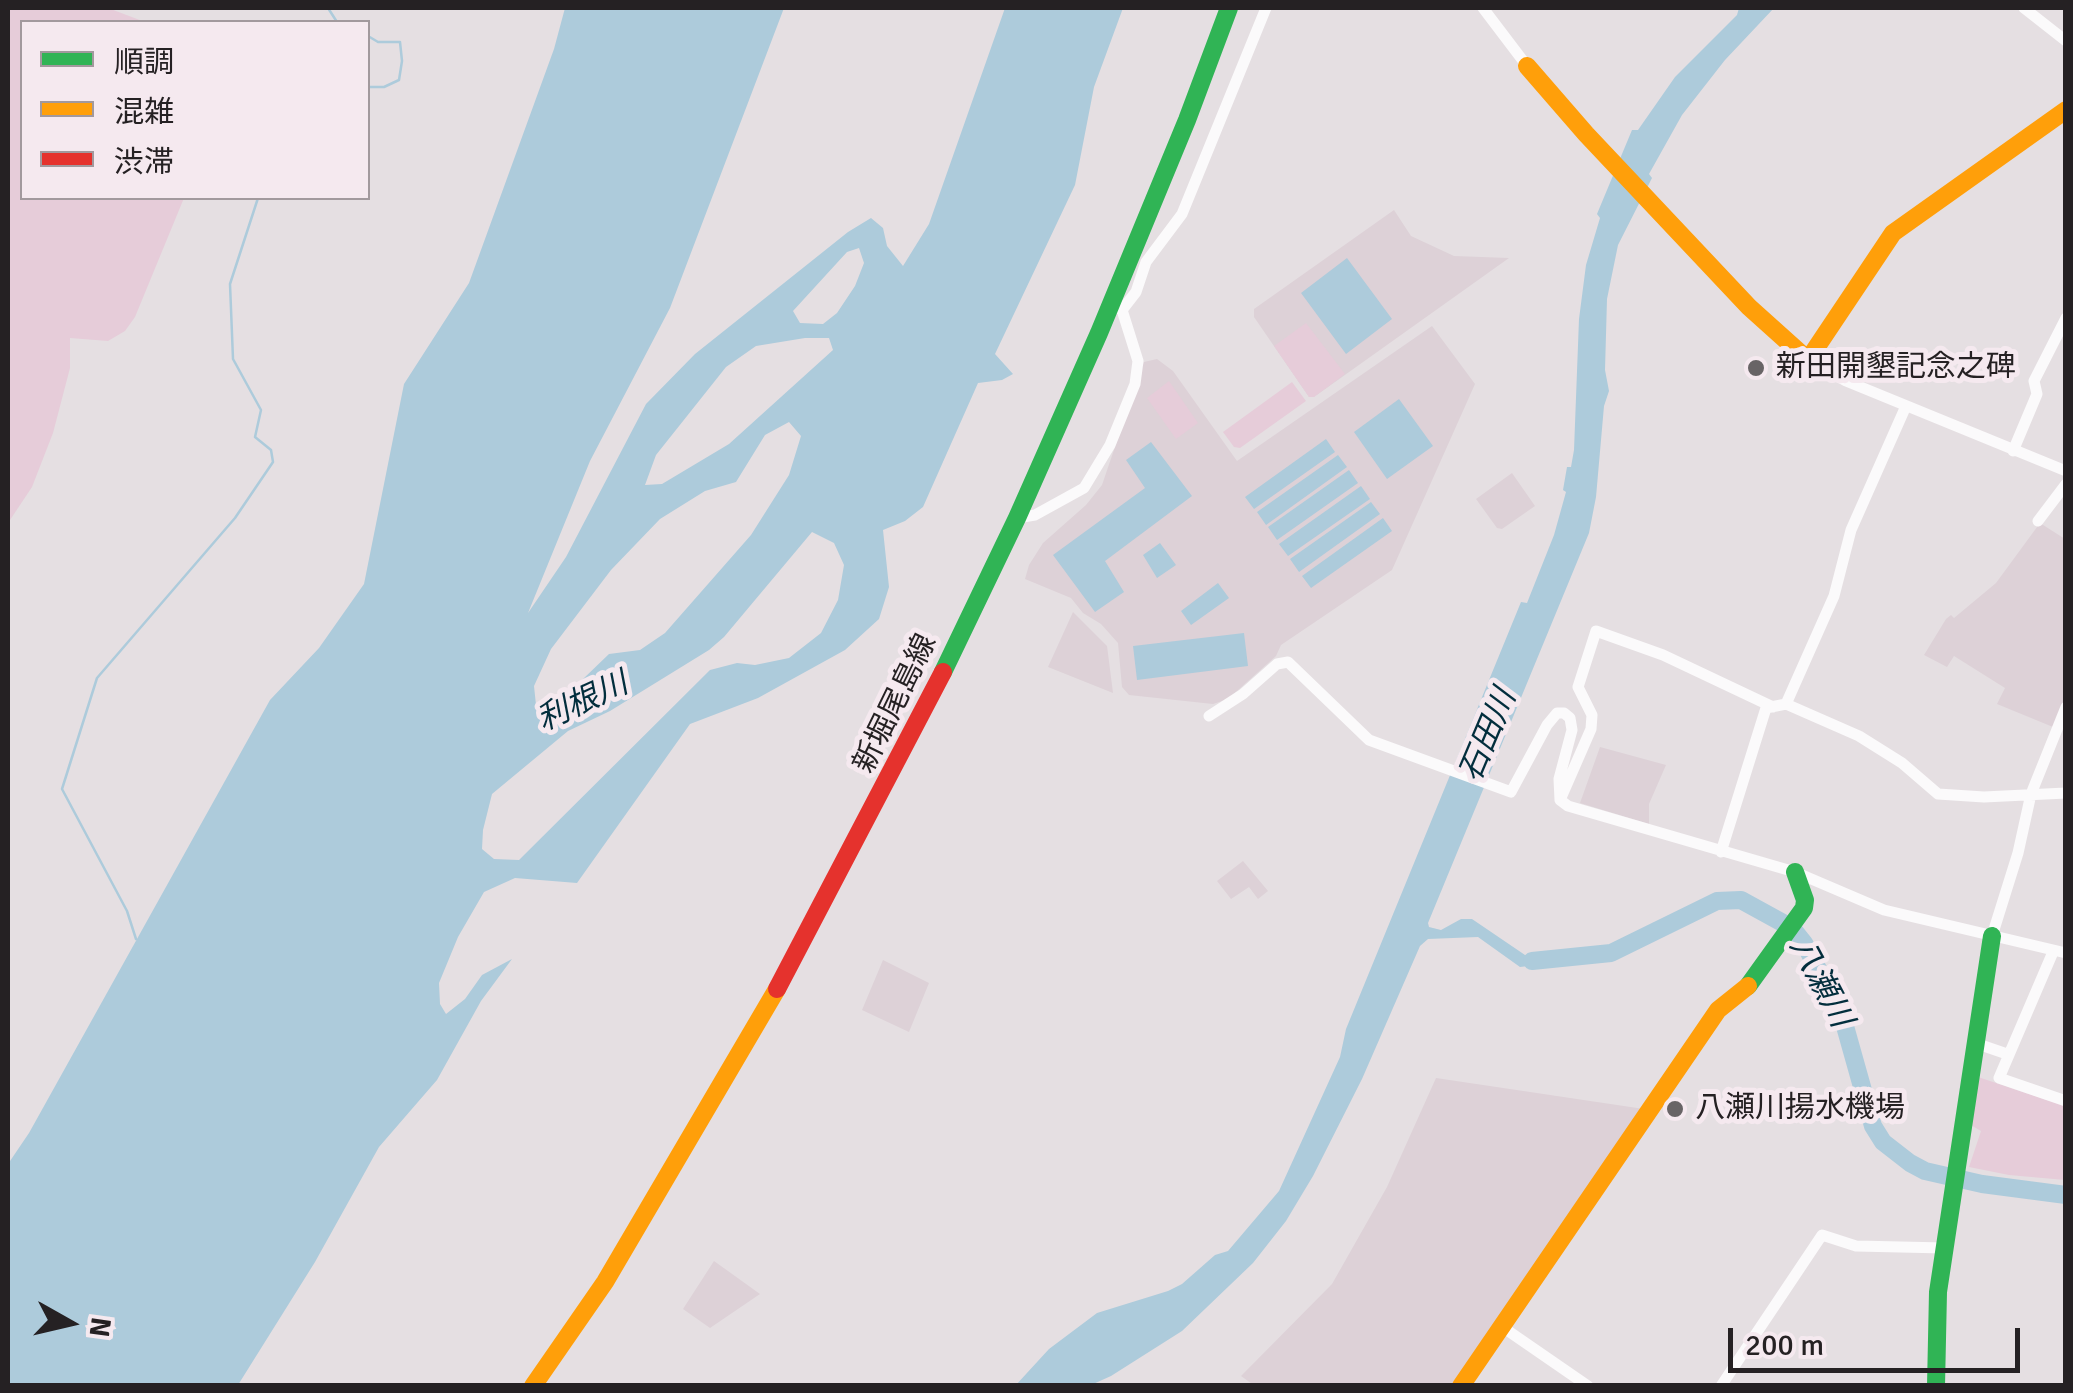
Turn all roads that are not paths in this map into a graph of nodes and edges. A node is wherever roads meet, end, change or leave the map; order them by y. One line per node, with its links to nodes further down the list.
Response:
1 (1229, 8): 9 (street, 新堀尾島線)
2 (1266, 8): 9 (street)
3 (1483, 8): 7 (street)
4 (2024, 8): 5 (street)
5 (2042, 13): 6 (street)
6 (2066, 41)
7 (1527, 66): 11 (street)
8 (2066, 110): 11 (street)
9 (1117, 307): 16 (street, 新堀尾島線); 16 (street)
10 (2066, 318): 13 (street)
11 (1808, 360): 12 (street)
12 (1906, 406): 13 (street); 18 (street)
13 (2013, 452): 14 (street)
14 (2066, 471)
15 (2066, 484): 17 (street)
16 (1017, 518): 33 (street, 新堀尾島線)
17 (2038, 522)
18 (1780, 706): 22 (street); 23 (street); 24 (street)
19 (2066, 707): 22 (street)
20 (1209, 716): 23 (street)
21 (2066, 793): 22 (street)
22 (2031, 794): 26 (street)
23 (1560, 800): 24 (street)
24 (1721, 852): 25 (street)
25 (1795, 872): 26 (street); 32 (street)
26 (1992, 936): 27 (street); 28 (street)
27 (2059, 952): 29 (street)
28 (1974, 1042): 29 (street); 31 (street)
29 (2007, 1054): 30 (street)
30 (2066, 1101)
31 (1945, 1248): 36 (street); 37 (street)
32 (1501, 1326): 34 (street); 35 (street)
33 (534, 1386)
34 (1460, 1386)
35 (1588, 1386)
36 (1721, 1386)
37 (1936, 1386)

